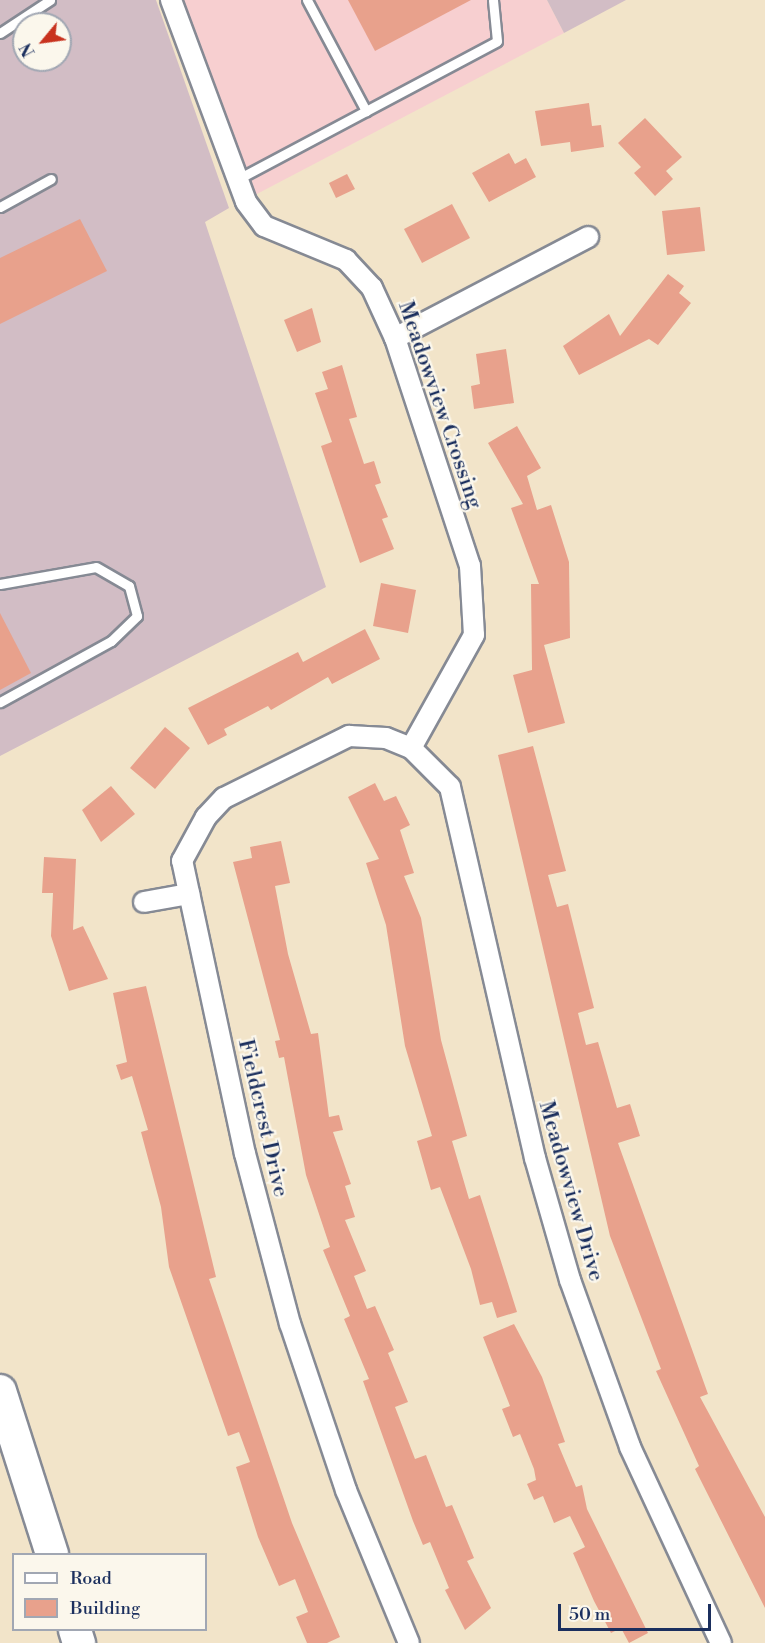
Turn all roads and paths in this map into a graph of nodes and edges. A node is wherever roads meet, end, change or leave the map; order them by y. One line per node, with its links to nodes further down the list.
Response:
1 (50, 0): 5 (lane)
2 (171, 0): 8 (street, Meadowview Crossing)
3 (307, 0): 6 (lane)
4 (494, 0): 6 (lane)
5 (0, 33)
6 (366, 111): 8 (lane)
7 (51, 179): 9 (lane)
8 (238, 179): 11 (street, Meadowview Crossing)
9 (0, 207)
10 (588, 237): 11 (street)
11 (395, 338): 14 (street, Meadowview Crossing)
12 (0, 585): 13 (lane)
13 (0, 702)
14 (411, 748): 15 (street, Fieldcrest Drive); 20 (street, Meadowview Drive)
15 (189, 894): 16 (street); 19 (street, Fieldcrest Drive)
16 (144, 902)
17 (0, 1391): 18 (main road)
18 (52, 1553)
19 (409, 1643)
20 (721, 1643)

